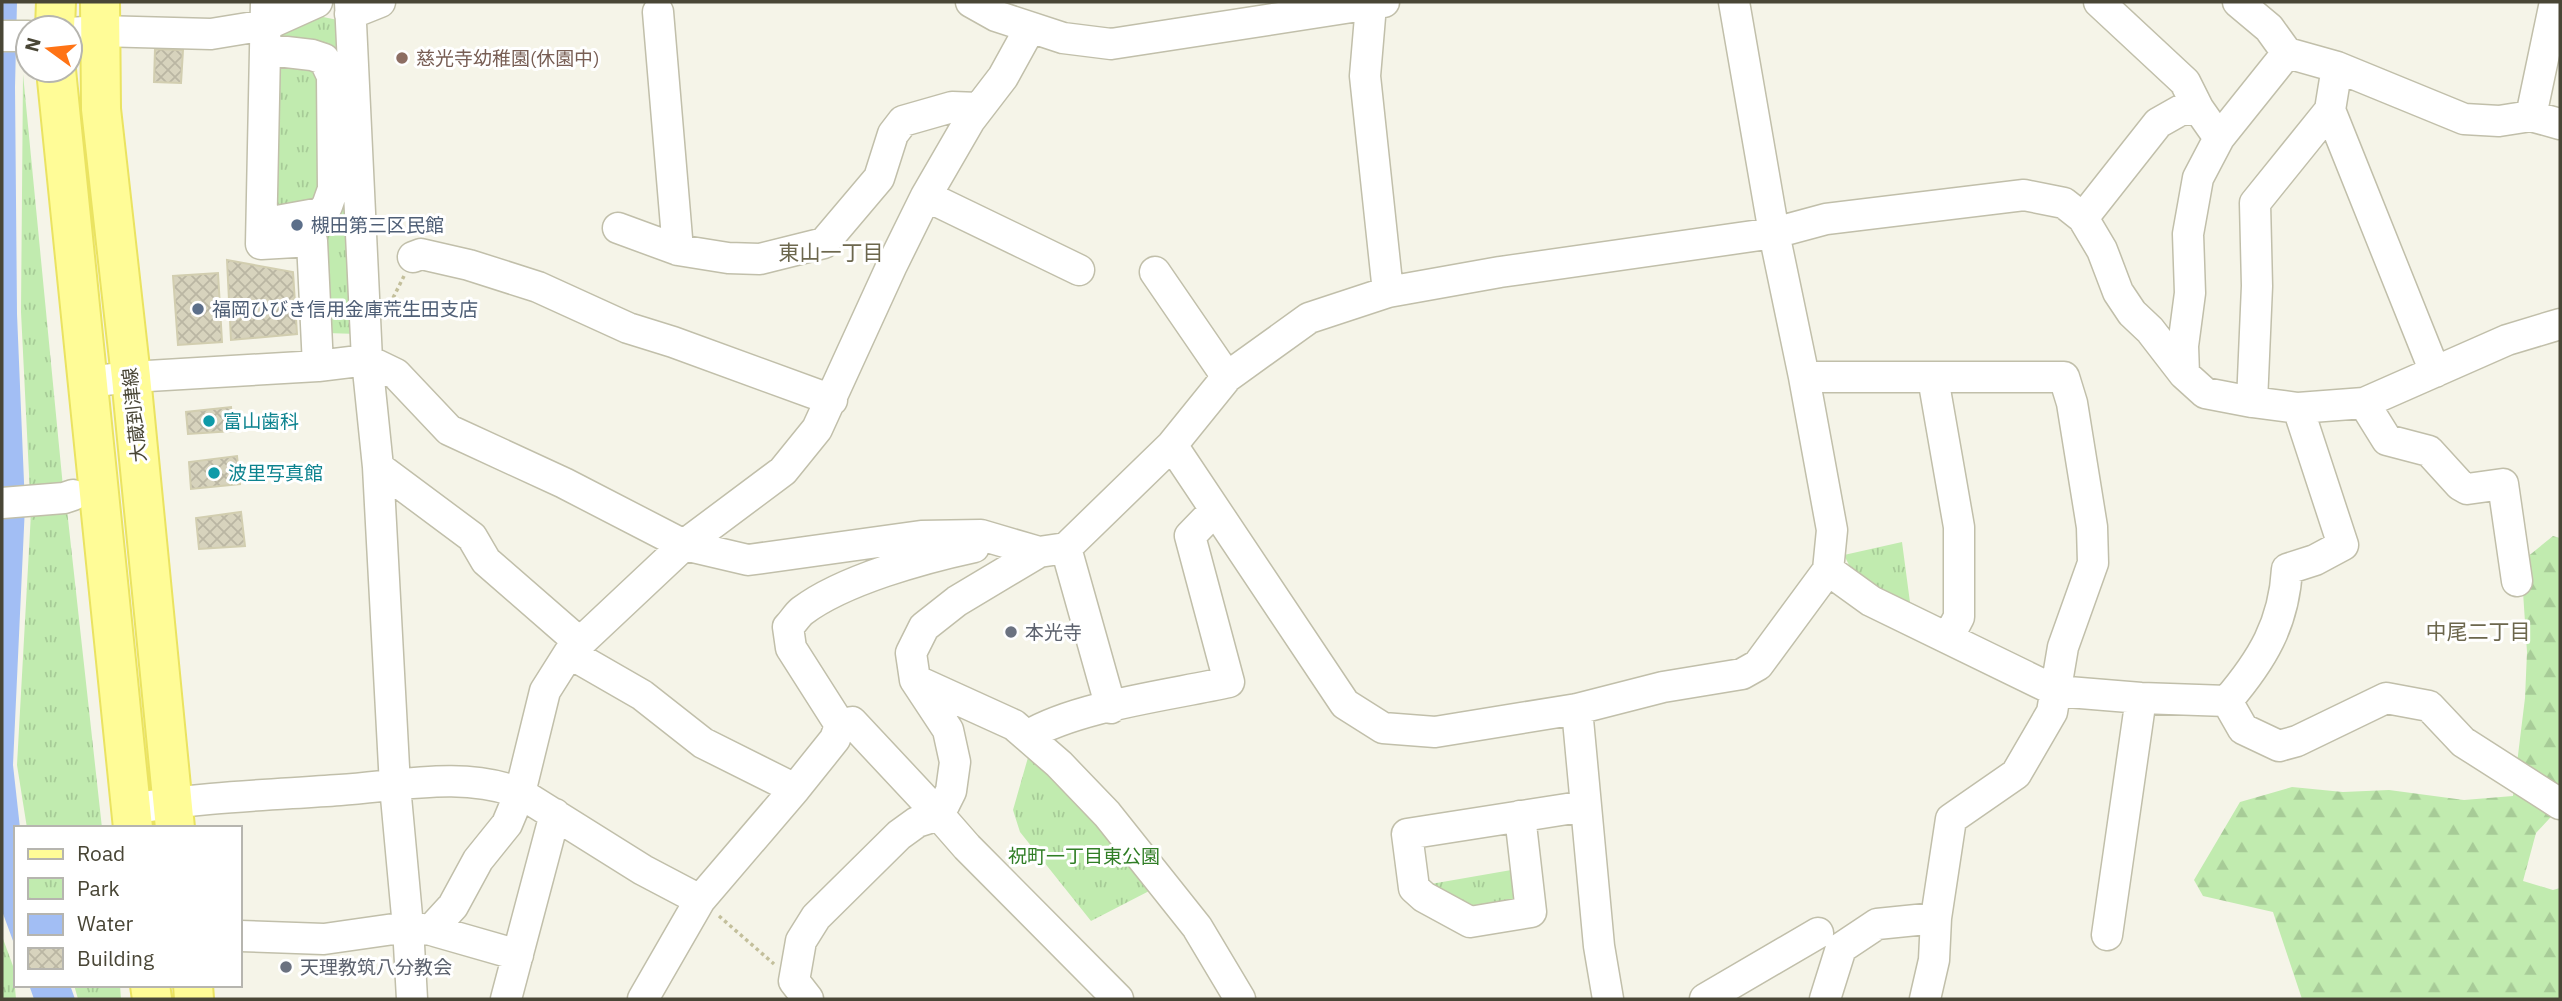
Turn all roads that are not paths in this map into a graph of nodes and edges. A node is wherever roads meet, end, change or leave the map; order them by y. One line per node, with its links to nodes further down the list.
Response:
1 (317, 2): 13 (street)
2 (380, 2): 9 (street)
3 (971, 2): 10 (street)
4 (1734, 2): 28 (street)
5 (2099, 2): 19 (street)
6 (2238, 2): 15 (street)
7 (1375, 3): 14 (street); 33 (street)
8 (2553, 3): 21 (street)
9 (350, 8): 36 (street)
10 (993, 9): 14 (street)
11 (658, 12): 29 (street)
12 (89, 22): 13 (street); 40 (main road, 大蔵到津線)
13 (267, 26): 26 (street); 37 (street)
14 (1030, 27): 18 (street)
15 (2287, 53): 16 (street); 23 (street)
16 (2337, 67): 20 (street); 21 (street)
17 (57, 84): 44 (main road)
18 (979, 108): 24 (street); 29 (street)
19 (2198, 108): 23 (street); 25 (street)
20 (2330, 110): 38 (street); 46 (street)
21 (2531, 116): 22 (street)
22 (2560, 124)
23 (2219, 138): 39 (street)
24 (926, 196): 31 (street); 45 (street)
25 (2083, 218): 28 (street); 39 (street)
26 (266, 223)
27 (618, 228): 29 (street)
28 (1774, 233): 33 (street); 42 (street)
29 (678, 250)
30 (413, 257): 45 (street)
31 (1079, 270)
32 (1155, 272): 41 (street)
33 (1388, 292): 41 (street)
34 (383, 319): 36 (street)
35 (2560, 324): 38 (street)
36 (367, 360): 37 (street); 50 (street); 55 (street)
37 (318, 366): 40 (street)
38 (2435, 372): 47 (street)
39 (2184, 374): 46 (street)
40 (131, 377): 44 (street); 75 (main road, 大蔵到津線)
41 (1227, 377): 49 (street)
42 (1804, 377): 43 (street); 57 (street)
43 (1933, 378): 59 (street); 62 (street)
44 (87, 382): 78 (main road)
45 (832, 400): 55 (street)
46 (2252, 402): 48 (street)
47 (2364, 403): 48 (street); 58 (street)
48 (2298, 408): 64 (street)
49 (1172, 445): 53 (street); 56 (street)
50 (378, 467): 60 (street); 69 (street)
51 (68, 497): 52 (street)
52 (2, 503)
53 (1215, 510): 65 (street); 66 (street)
54 (1000, 541): 55 (street); 56 (street); 67 (street)
55 (684, 545): 60 (street)
56 (1053, 550): 61 (street); 65 (street)
57 (1828, 570): 59 (street); 66 (street)
58 (2517, 581)
59 (1948, 638): 62 (street)
60 (574, 647): 70 (street); 71 (street)
61 (915, 680): 68 (street); 76 (street)
62 (2056, 691): 63 (street); 80 (street)
63 (2141, 698): 64 (street); 83 (street)
64 (2227, 701): 72 (street)
65 (1111, 708): 68 (street)
66 (1577, 709): 73 (street)
67 (840, 725): 70 (street); 76 (street)
68 (1027, 736): 91 (street)
69 (396, 786): 71 (street); 75 (street); 81 (street)
70 (795, 789): 79 (street)
71 (520, 793): 74 (street); 81 (street)
72 (2560, 804)
73 (1586, 806): 77 (street); 92 (street)
74 (555, 814): 79 (street); 85 (street)
75 (174, 815): 78 (street)
76 (939, 815): 86 (street); 90 (street)
77 (1520, 816): 77 (street)
78 (132, 818)
79 (700, 900): 89 (street)
80 (1936, 918): 94 (street); 95 (street)
81 (419, 929): 84 (street); 85 (street); 87 (street)
82 (1818, 933): 93 (street)
83 (2107, 935)
84 (242, 936)
85 (518, 955): 88 (street)
86 (801, 990)
87 (412, 999)
88 (506, 999)
89 (643, 999)
90 (1118, 999)
91 (1240, 999)
92 (1608, 999)
93 (1705, 999)
94 (1825, 999)
95 (1925, 999)

